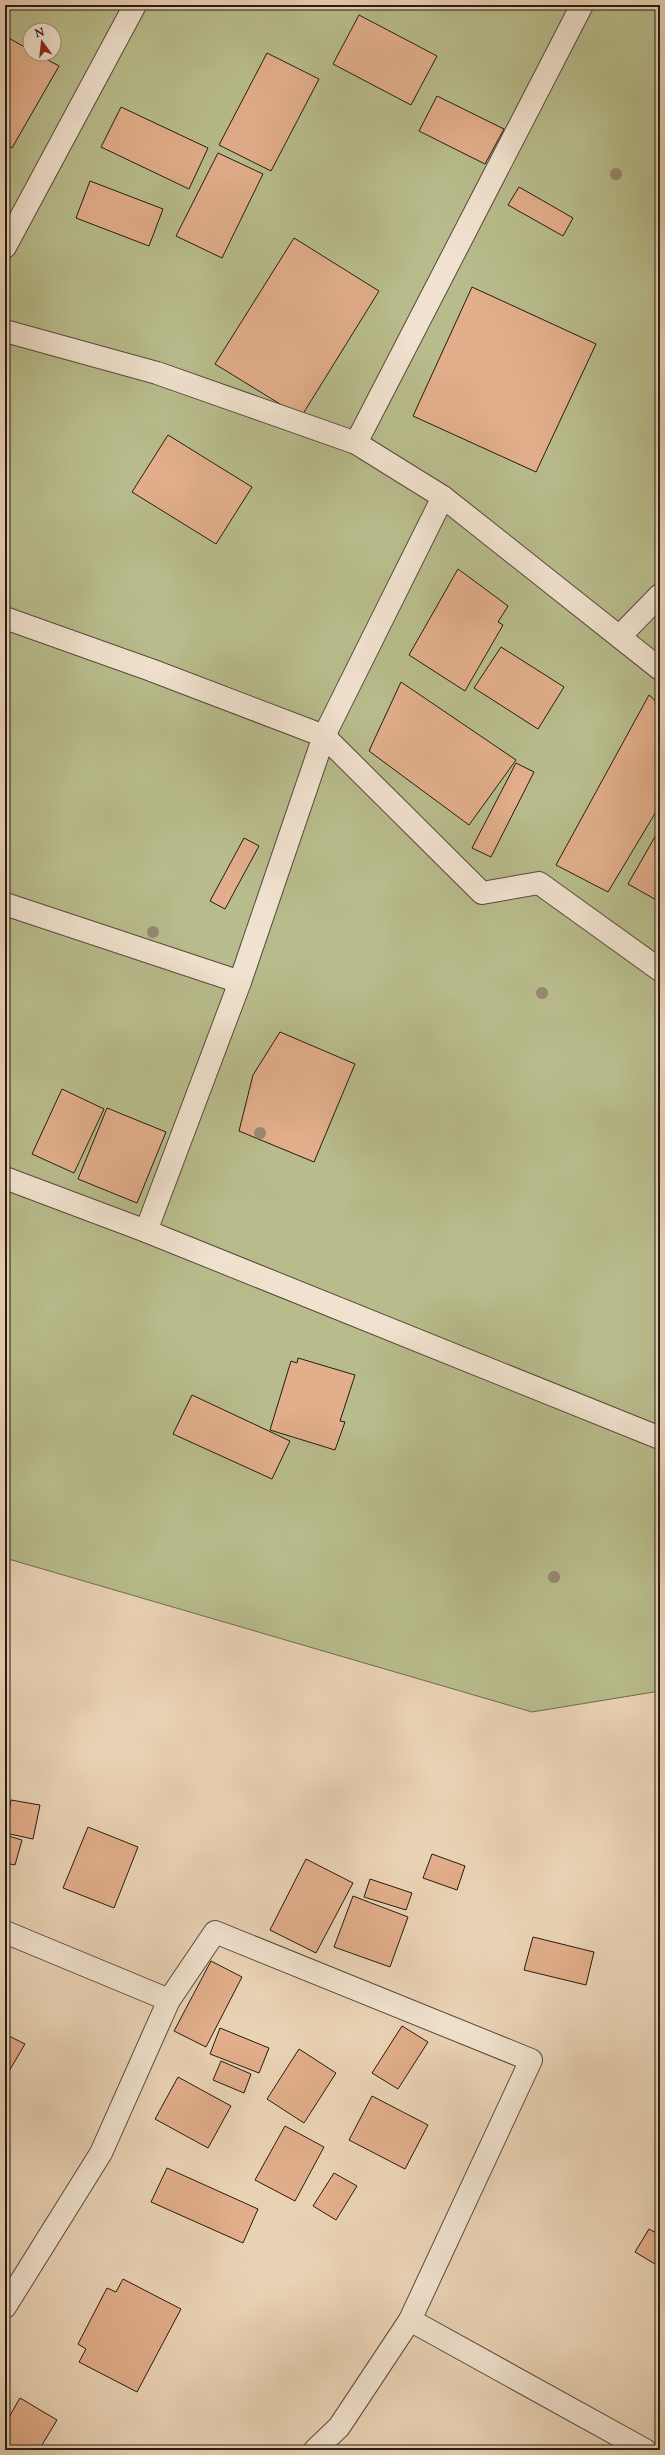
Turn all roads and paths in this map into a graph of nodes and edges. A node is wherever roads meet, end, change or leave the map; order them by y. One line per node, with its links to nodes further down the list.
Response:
1 (135, 5): 3 (street)
2 (582, 5): 5 (street)
3 (5, 246)
4 (5, 331): 5 (street)
5 (356, 443): 6 (street)
6 (443, 497): 9 (street); 11 (street)
7 (660, 595): 9 (street)
8 (5, 618): 11 (street)
9 (620, 636): 10 (street)
10 (660, 669)
11 (324, 736): 13 (street); 14 (street)
12 (5, 904): 14 (street)
13 (660, 970)
14 (240, 982): 16 (street)
15 (5, 1178): 16 (street)
16 (146, 1231): 17 (street)
17 (660, 1438)
18 (5, 1932): 19 (street)
19 (169, 2000): 20 (street); 21 (street)
20 (5, 2307)
21 (410, 2320): 22 (street); 23 (street)
22 (315, 2450)
23 (645, 2450)

